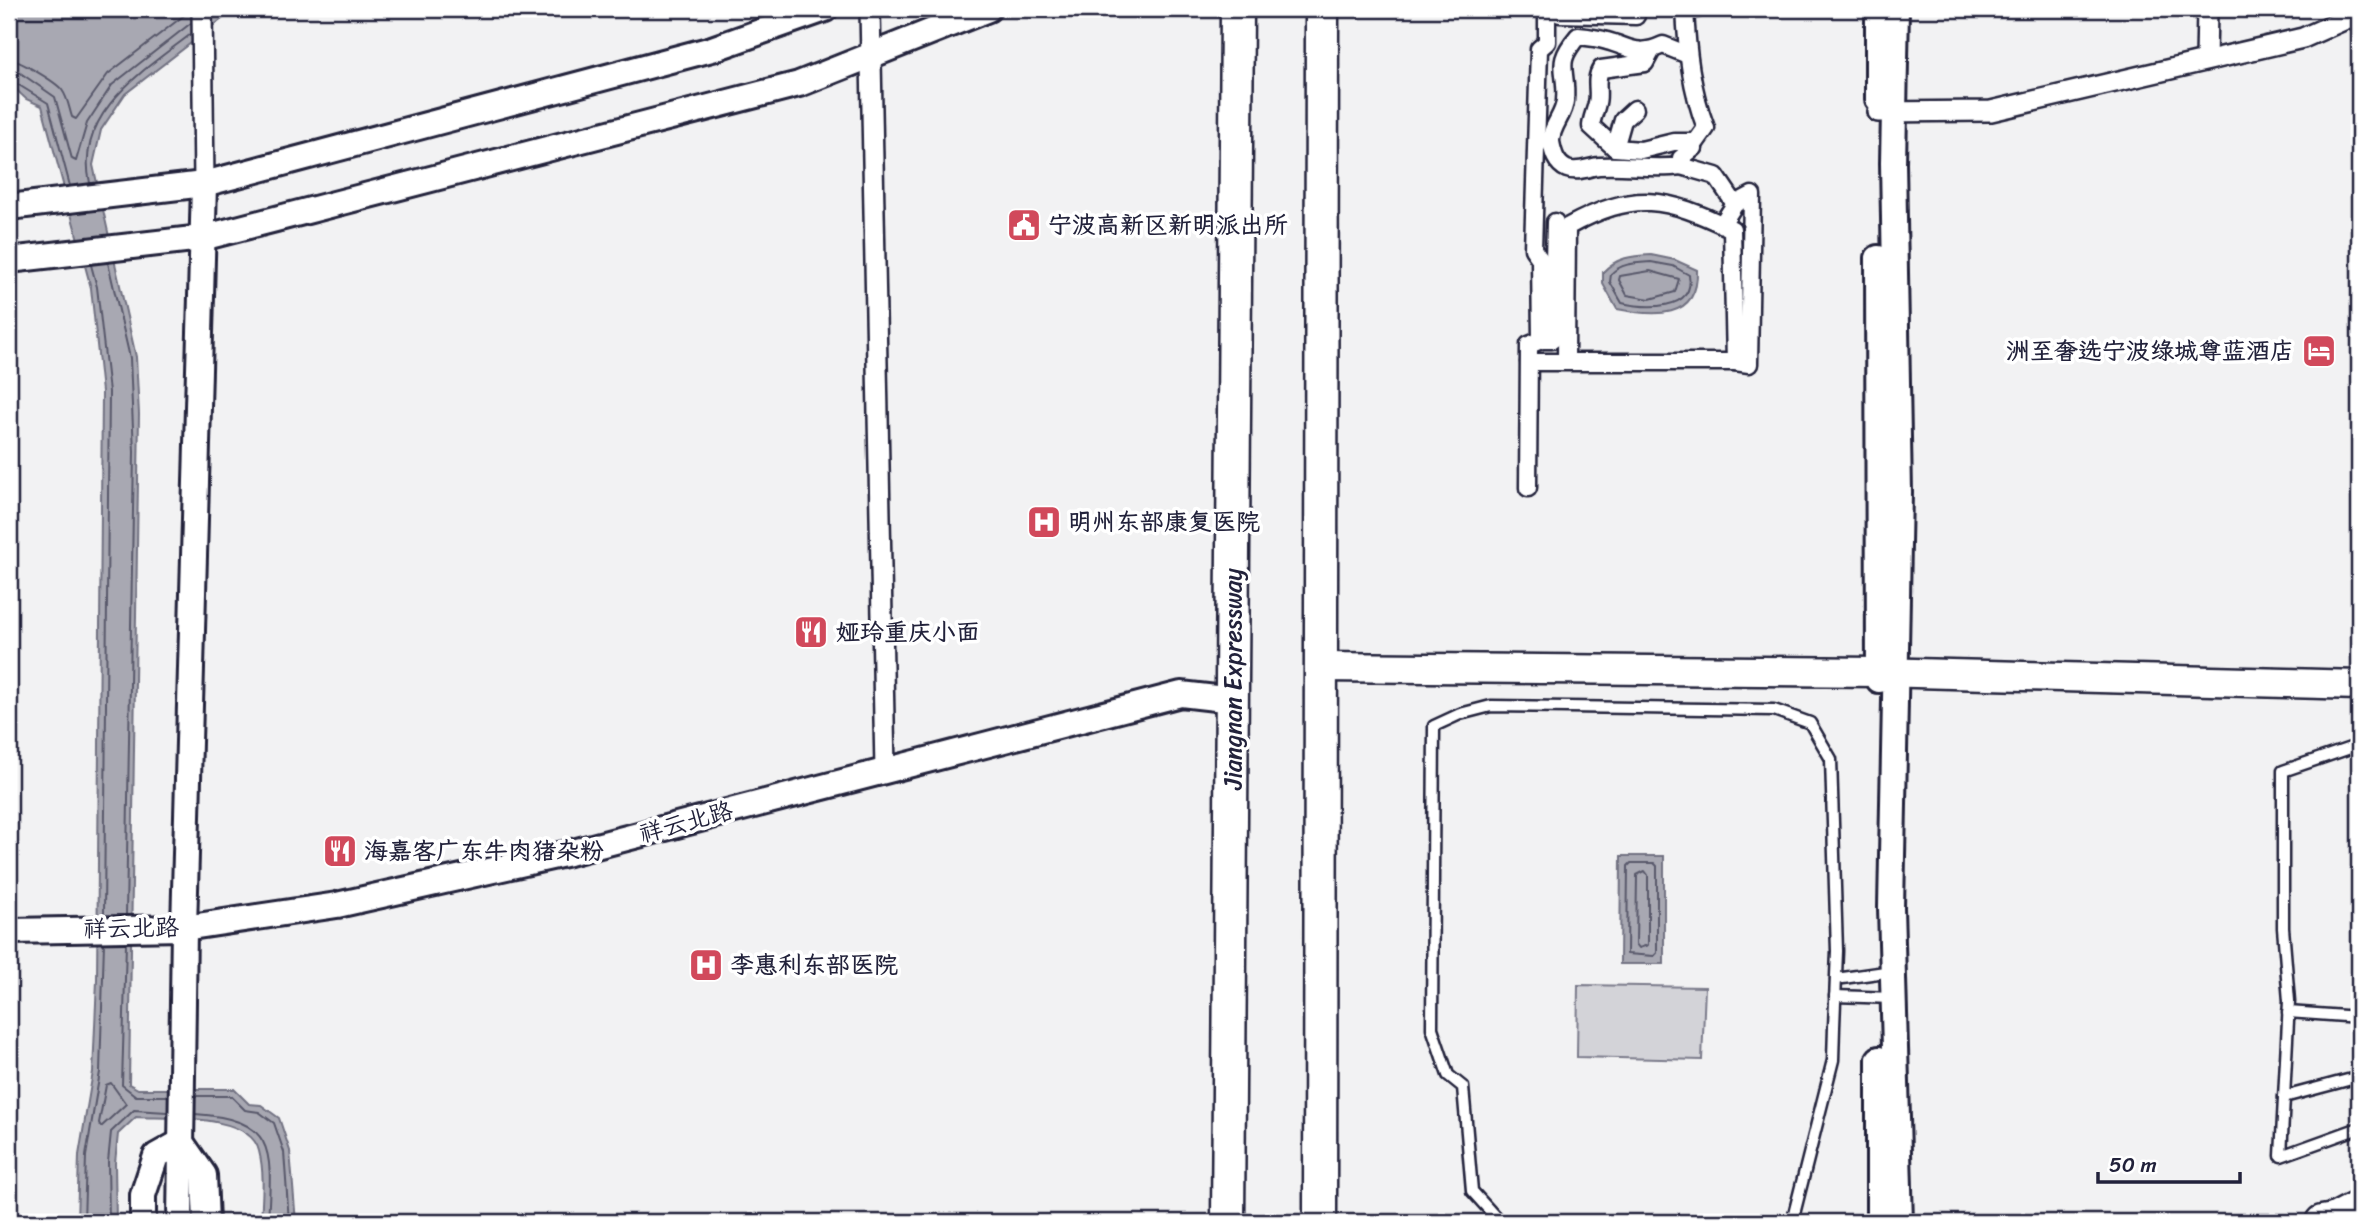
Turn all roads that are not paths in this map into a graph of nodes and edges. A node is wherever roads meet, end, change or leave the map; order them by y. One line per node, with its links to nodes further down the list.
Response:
1 (202, 9): 25 (street)
2 (825, 9): 25 (street)
3 (870, 9): 17 (street)
4 (988, 9): 17 (street)
5 (1237, 9): 40 (main road, Jiangnan Expressway)
6 (1322, 9): 37 (main road)
7 (1547, 9): 32 (street)
8 (1561, 9): 9 (street)
9 (1636, 9)
10 (1684, 9): 11 (street); 18 (street)
11 (1697, 9)
12 (1878, 9): 21 (street)
13 (1896, 9): 21 (street)
14 (2207, 9): 19 (street)
15 (2359, 22): 19 (street)
16 (1652, 50): 18 (street); 23 (street); 24 (street)
17 (873, 55): 30 (street); 42 (street)
18 (1688, 55): 22 (street)
19 (2206, 60): 21 (street)
20 (1635, 109): 23 (street)
21 (1886, 112): 38 (street)
22 (1693, 142): 23 (street); 24 (street)
23 (1615, 148)
24 (1681, 166): 26 (street)
25 (204, 184): 27 (street); 30 (street)
26 (1735, 204): 29 (street); 35 (street)
27 (9, 206)
28 (1555, 222): 32 (street)
29 (1722, 224): 34 (street); 35 (street)
30 (202, 237): 31 (street); 43 (street)
31 (9, 260)
32 (1541, 340): 33 (street)
33 (1529, 362): 34 (street); 36 (street)
34 (1566, 362): 35 (street)
35 (1735, 362)
36 (1528, 488)
37 (1321, 667): 38 (main road); 59 (main road)
38 (1887, 672): 39 (main road); 46 (street)
39 (2359, 685)
40 (1233, 700): 42 (street, 祥云北路); 58 (main road, Jiangnan Expressway)
41 (2359, 745): 48 (lane)
42 (885, 770): 43 (street, 祥云北路)
43 (184, 928): 44 (street, 祥云北路); 53 (street)
44 (9, 931)
45 (1836, 979): 46 (lane); 47 (lane); 60 (lane)
46 (1886, 985): 47 (lane); 62 (street); 63 (street)
47 (1835, 996): 61 (lane)
48 (2288, 1012): 49 (lane); 51 (lane)
49 (2359, 1017)
50 (2359, 1077): 51 (lane)
51 (2284, 1097): 52 (lane)
52 (2359, 1128)
53 (181, 1142): 55 (street); 56 (street); 57 (street)
54 (2359, 1207): 64 (main road)
55 (143, 1222)
56 (180, 1222)
57 (206, 1222)
58 (1228, 1222)
59 (1320, 1222)
60 (1500, 1222)
61 (1792, 1222)
62 (1879, 1222)
63 (1900, 1222)
64 (2322, 1222)

